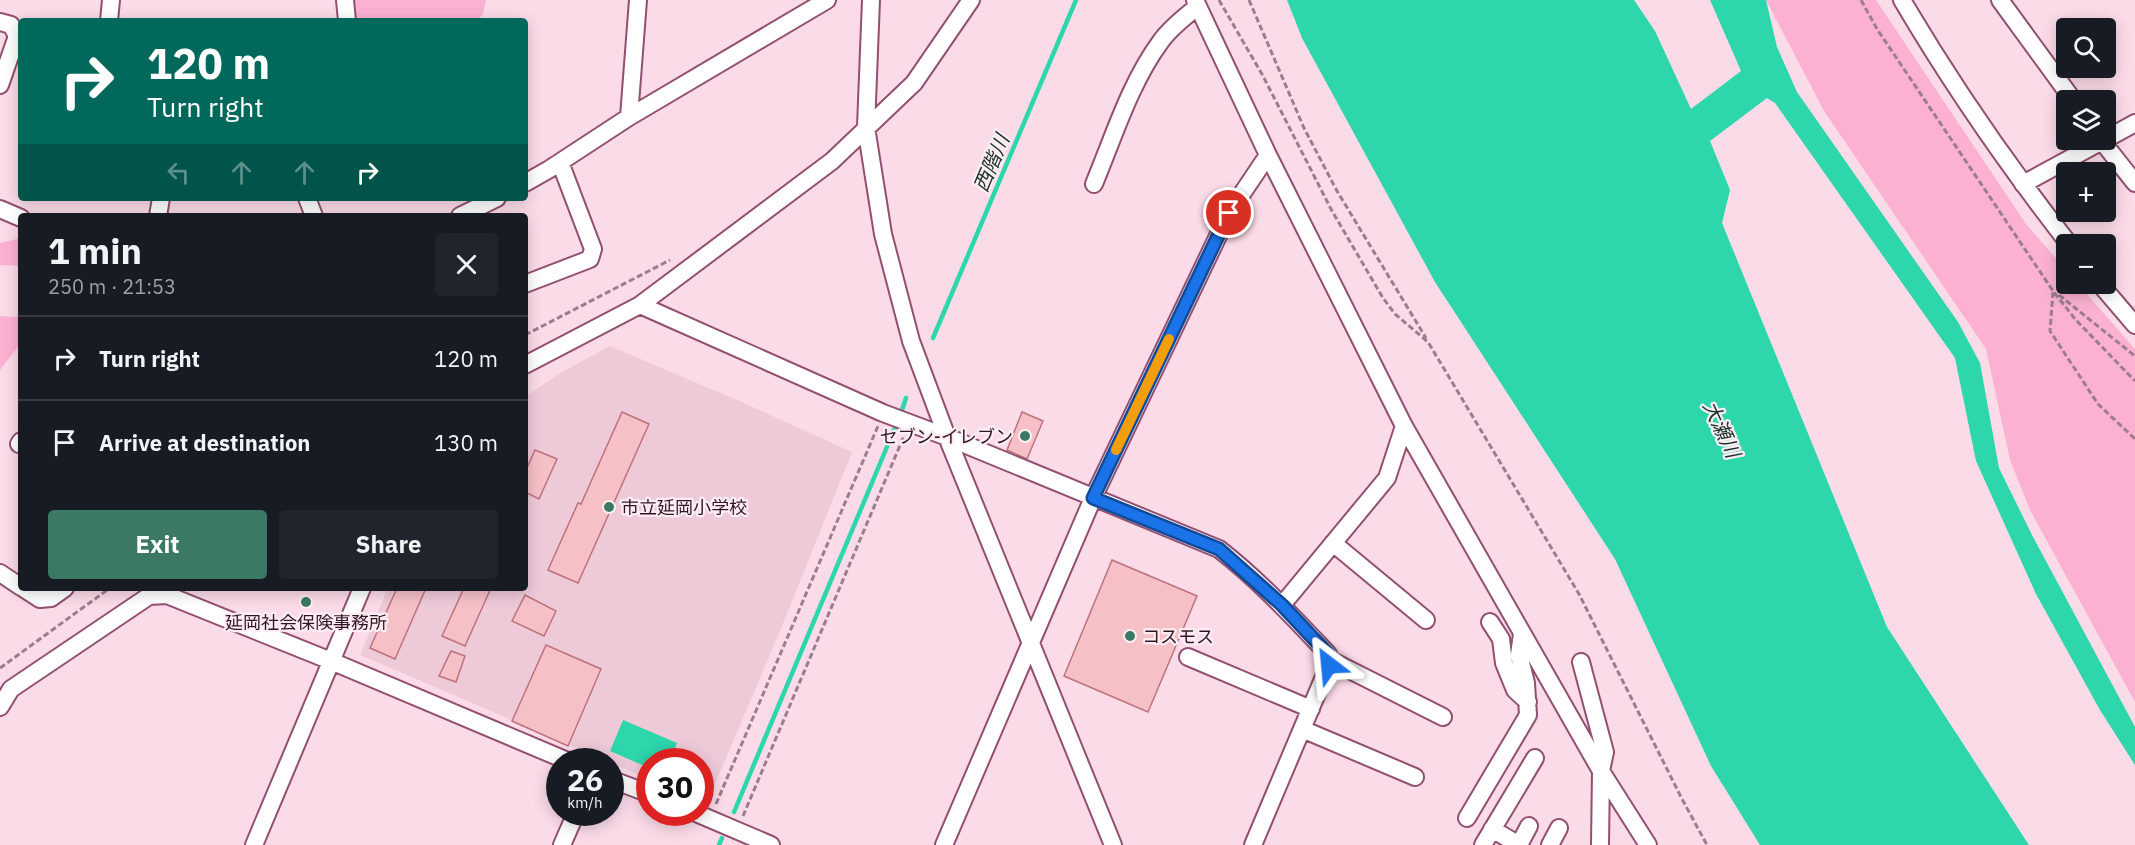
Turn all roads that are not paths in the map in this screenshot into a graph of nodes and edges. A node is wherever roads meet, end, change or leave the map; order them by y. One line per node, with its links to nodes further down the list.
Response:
1 (111, 0): 10 (street)
2 (345, 0): 11 (street)
3 (638, 0): 16 (street)
4 (827, 0): 16 (street)
5 (871, 0): 18 (street)
6 (971, 0): 18 (street)
7 (1902, 0): 27 (street)
8 (2000, 0): 15 (street)
9 (1197, 3): 22 (street); 26 (street)
10 (109, 18)
11 (347, 18)
12 (0, 22): 13 (street)
13 (14, 67): 14 (street)
14 (0, 86)
15 (2066, 90)
16 (629, 117): 23 (street)
17 (2135, 123): 19 (street)
18 (866, 127): 35 (street); 39 (street)
19 (2116, 133)
20 (2085, 150): 27 (street)
21 (2110, 150): 25 (street)
22 (1268, 155): 38 (street); 40 (street)
23 (560, 162): 24 (street); 33 (street)
24 (528, 181)
25 (2135, 183)
26 (1094, 184)
27 (2023, 184): 32 (street)
28 (490, 201): 30 (street)
29 (0, 209): 31 (street)
30 (473, 209)
31 (18, 217)
32 (2061, 234)
33 (528, 283)
34 (2109, 294): 36 (street)
35 (640, 305): 37 (street); 39 (street)
36 (2135, 325)
37 (528, 362)
38 (1404, 426): 41 (street); 50 (street)
39 (947, 437): 40 (street); 51 (street)
40 (1093, 498): 47 (street); 51 (street)
41 (1333, 543): 47 (street); 48 (street)
42 (0, 573): 43 (street)
43 (18, 584)
44 (28, 591): 45 (street)
45 (61, 591)
46 (361, 591): 54 (street)
47 (1282, 605): 53 (street)
48 (1426, 620)
49 (1490, 622): 56 (street)
50 (1522, 634): 56 (street); 63 (street)
51 (1031, 641): 74 (street); 75 (street)
52 (1188, 657): 58 (street)
53 (1328, 659): 58 (street); 59 (street)
54 (331, 661): 57 (street); 61 (street); 71 (street)
55 (1581, 662): 63 (street)
56 (1528, 702): 65 (street)
57 (0, 707)
58 (1311, 709): 60 (street)
59 (1443, 717)
60 (1302, 729): 64 (street); 76 (street)
61 (546, 752)
62 (1535, 758): 70 (street)
63 (1601, 771): 80 (street); 81 (street)
64 (1416, 777)
65 (1467, 818)
66 (714, 821): 73 (street)
67 (570, 826): 72 (street)
68 (1528, 826): 78 (street)
69 (1559, 828): 79 (street)
70 (1492, 829): 77 (street); 78 (street)
71 (254, 845)
72 (562, 845)
73 (771, 845)
74 (944, 845)
75 (1113, 845)
76 (1253, 845)
77 (1483, 845)
78 (1519, 845)
79 (1550, 845)
80 (1600, 845)
81 (1648, 845)

